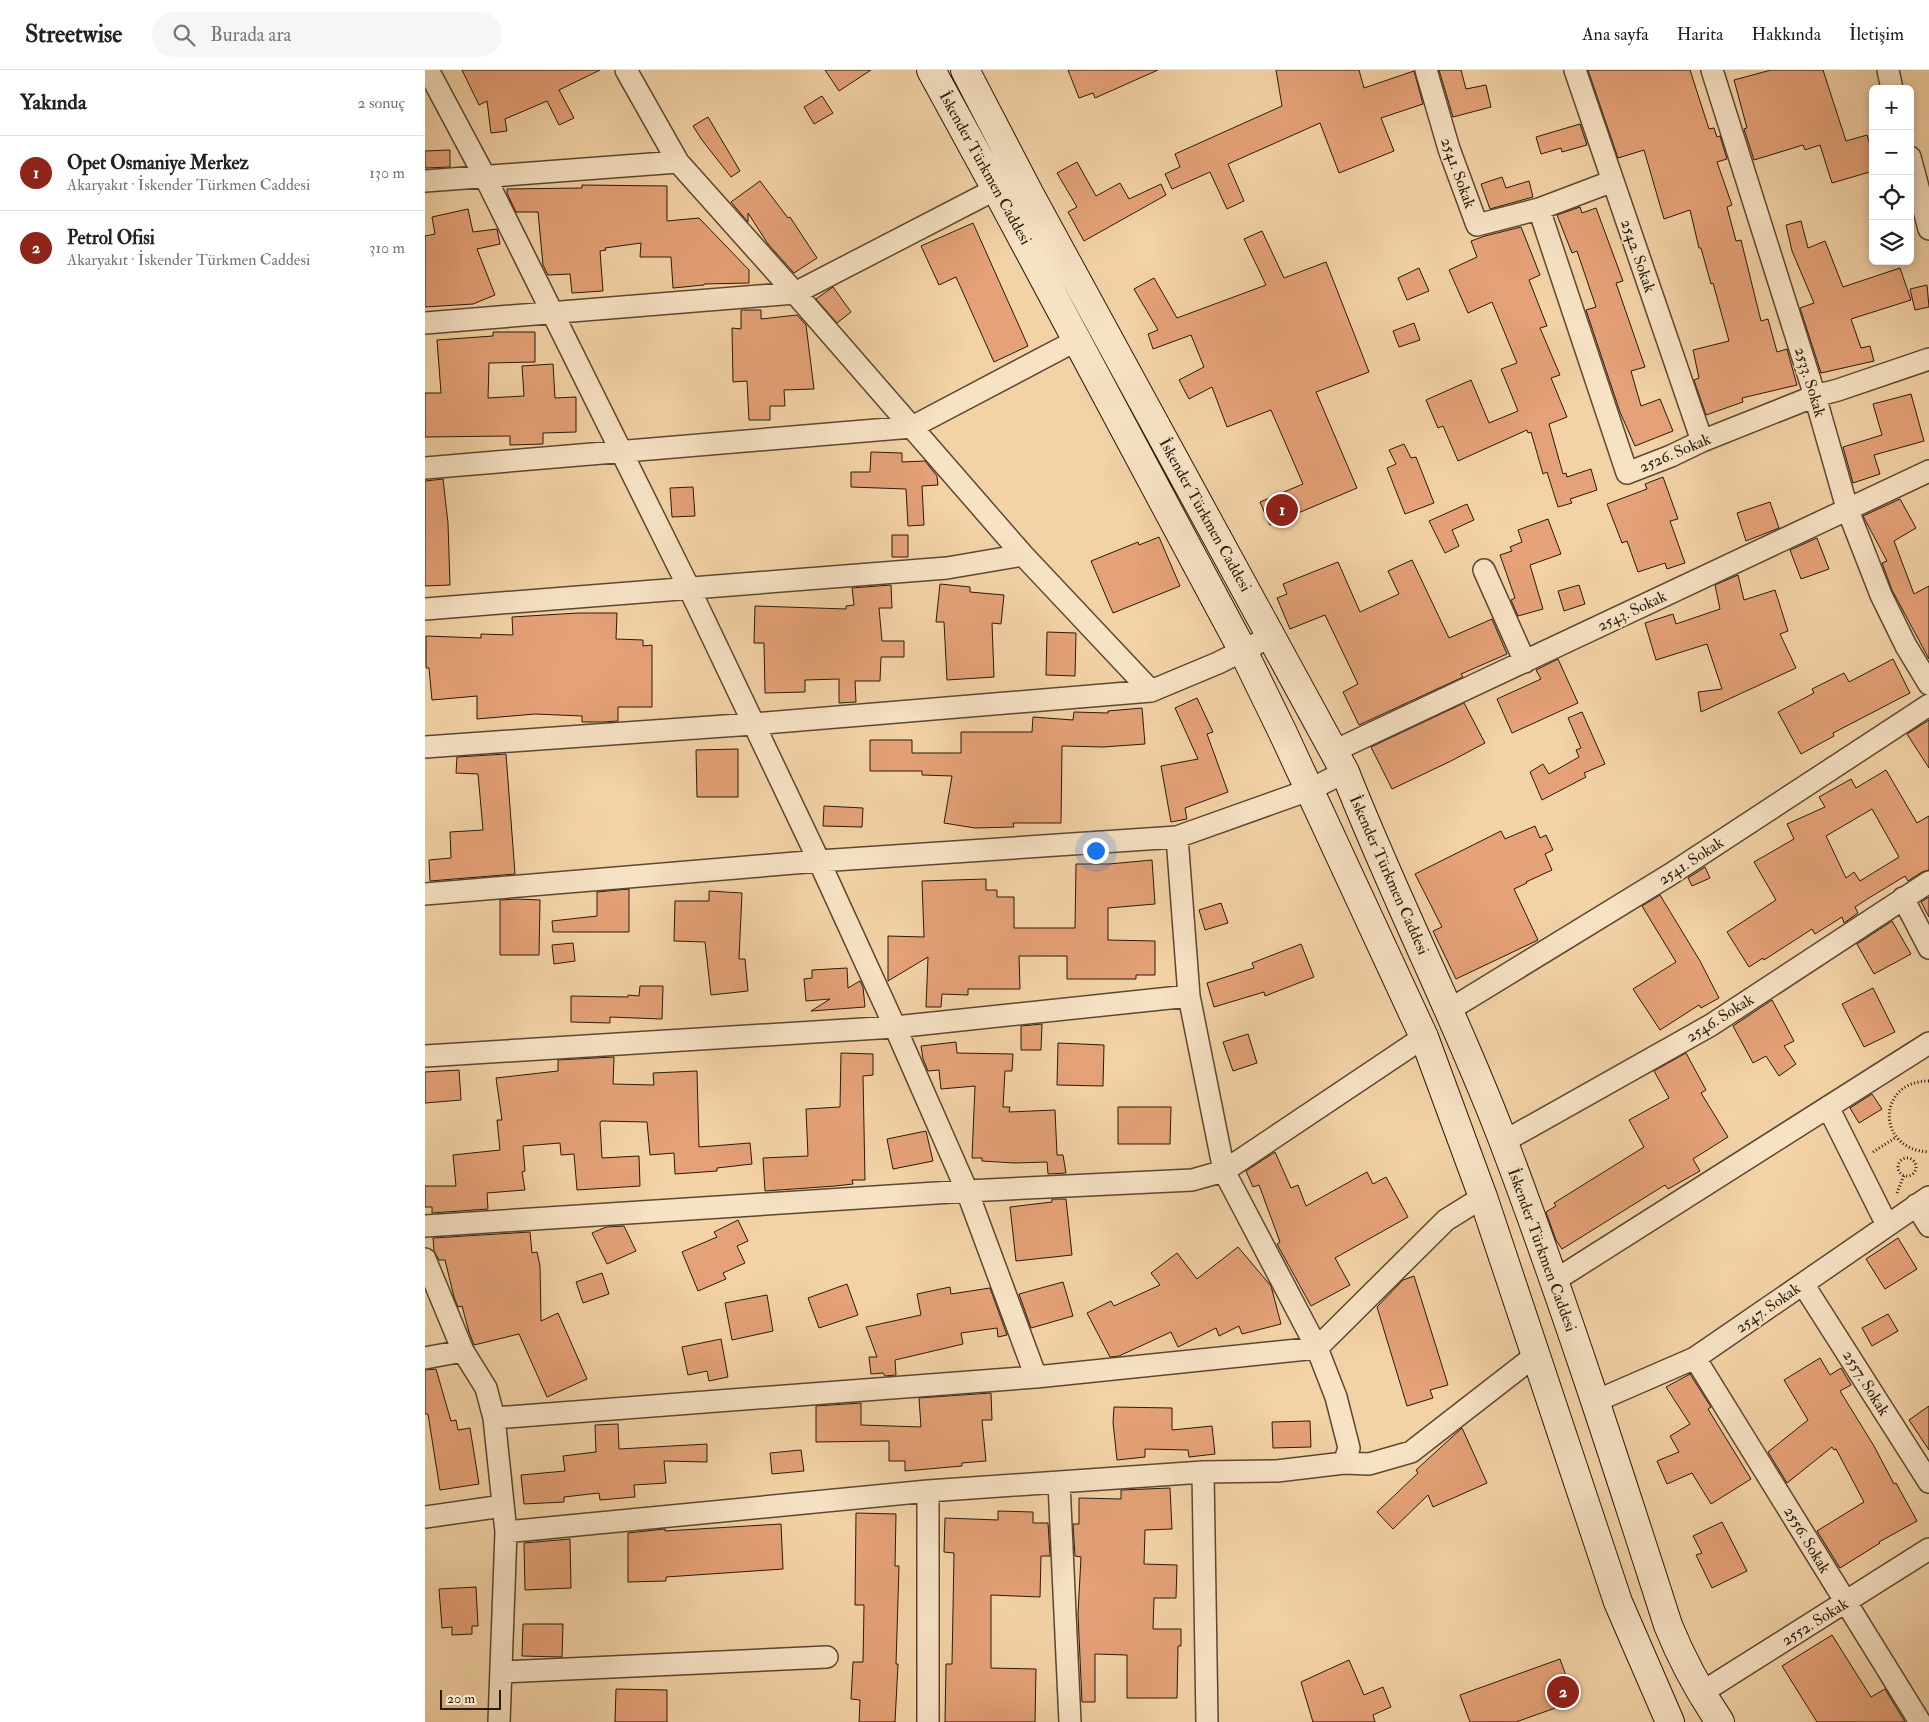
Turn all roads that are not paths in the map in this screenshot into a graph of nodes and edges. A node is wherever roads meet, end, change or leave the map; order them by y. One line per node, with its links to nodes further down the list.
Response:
1 (429, 70): 12 (street)
2 (625, 70): 10 (street)
3 (931, 70): 15 (main road, İskender Türkmen Caddesi)
4 (965, 70): 34 (main road, İskender Türkmen Caddesi)
5 (1426, 70): 16 (street, 2541. Sokak)
6 (1575, 70): 13 (street, 2542. Sokak)
7 (1712, 70): 23 (street, 2533. Sokak)
8 (1888, 70): 9 (street)
9 (1892, 85)
10 (678, 162): 12 (street); 18 (street)
11 (1914, 172): 17 (street)
12 (485, 177): 14 (street); 19 (street)
13 (1613, 181): 16 (street, 2541. Sokak); 25 (street, 2542. Sokak)
14 (425, 182)
15 (996, 189): 18 (street); 21 (main road, İskender Türkmen Caddesi)
16 (1539, 209): 25 (street, 2526. Sokak)
17 (1929, 229)
18 (795, 293): 19 (street); 24 (street)
19 (552, 314): 20 (street); 26 (street)
20 (425, 323)
21 (1077, 340): 24 (street); 35 (main road, İskender Türkmen Caddesi)
22 (1929, 359): 23 (street, 2526. Sokak)
23 (1815, 396): 25 (street, 2526. Sokak); 29 (street, 2533. Sokak)
24 (912, 427): 26 (street); 30 (street)
25 (1701, 441)
26 (620, 451): 27 (street); 32 (street)
27 (425, 468)
28 (1929, 471): 29 (street, 2543. Sokak)
29 (1847, 508): 36 (street, 2543. Sokak); 37 (street, 2533. Sokak)
30 (1023, 555): 32 (street); 38 (street)
31 (1484, 570): 36 (street)
32 (689, 588): 33 (street); 40 (street)
33 (425, 609)
34 (1272, 636): 35 (street); 42 (main road, İskender Türkmen Caddesi)
35 (1243, 651): 38 (street); 43 (main road, İskender Türkmen Caddesi)
36 (1525, 662): 42 (street, 2543. Sokak)
37 (1929, 684)
38 (1151, 691): 40 (street)
39 (1929, 705): 51 (street, 2541. Sokak)
40 (753, 724): 41 (street); 45 (street)
41 (425, 747)
42 (1340, 762): 43 (street, 2543. Sokak); 51 (main road, İskender Türkmen Caddesi)
43 (1309, 790): 44 (street, 2543. Sokak); 53 (main road, İskender Türkmen Caddesi)
44 (1177, 837): 45 (street, 2543. Sokak); 50 (street)
45 (819, 861): 47 (street, 2543. Sokak); 52 (street)
46 (1929, 882): 48 (street, 2546. Sokak)
47 (425, 894)
48 (1903, 898): 49 (street); 57 (street, 2546. Sokak)
49 (1929, 948)
50 (1189, 996): 52 (street); 58 (street)
51 (1449, 1010): 57 (main road, İskender Türkmen Caddesi)
52 (895, 1027): 55 (street); 59 (street)
53 (1424, 1037): 58 (street); 60 (main road, İskender Türkmen Caddesi)
54 (1929, 1043): 56 (street)
55 (425, 1056)
56 (1828, 1107): 62 (street); 66 (street)
57 (1503, 1142): 66 (main road, İskender Türkmen Caddesi)
58 (1225, 1171): 59 (street); 68 (street)
59 (967, 1191): 63 (street); 73 (street)
60 (1483, 1197): 68 (street); 70 (main road, İskender Türkmen Caddesi)
61 (1923, 1201): 62 (street, 2547. Sokak); 64 (street)
62 (1887, 1225): 67 (street, 2547. Sokak)
63 (425, 1226)
64 (1929, 1226)
65 (425, 1259): 69 (street)
66 (1554, 1281): 74 (main road, İskender Türkmen Caddesi)
67 (1803, 1284): 72 (street, 2547. Sokak); 78 (street, 2557. Sokak)
68 (1317, 1348): 73 (street); 76 (street)
69 (463, 1351): 71 (street); 75 (street)
70 (1536, 1355): 76 (street); 93 (main road, İskender Türkmen Caddesi)
71 (425, 1358)
72 (1695, 1358): 74 (street, 2547. Sokak); 85 (street, 2556. Sokak)
73 (1036, 1377): 75 (street)
74 (1596, 1402): 88 (main road, İskender Türkmen Caddesi)
75 (494, 1418): 81 (street)
76 (1344, 1463): 77 (street)
77 (1203, 1472): 79 (street); 92 (street)
78 (1929, 1482)
79 (1059, 1483): 80 (street); 91 (street)
80 (928, 1491): 83 (street); 90 (street)
81 (503, 1506): 82 (street); 83 (street)
82 (425, 1517)
83 (506, 1532): 87 (street)
84 (1929, 1549): 85 (street, 2552. Sokak)
85 (1845, 1603): 88 (street, 2552. Sokak); 95 (street, 2556. Sokak)
86 (827, 1657): 87 (street)
87 (502, 1672): 89 (street)
88 (1701, 1694): 94 (main road, İskender Türkmen Caddesi)
89 (499, 1722)
90 (928, 1722)
91 (1070, 1722)
92 (1207, 1722)
93 (1670, 1722)
94 (1720, 1722)
95 (1920, 1722)

